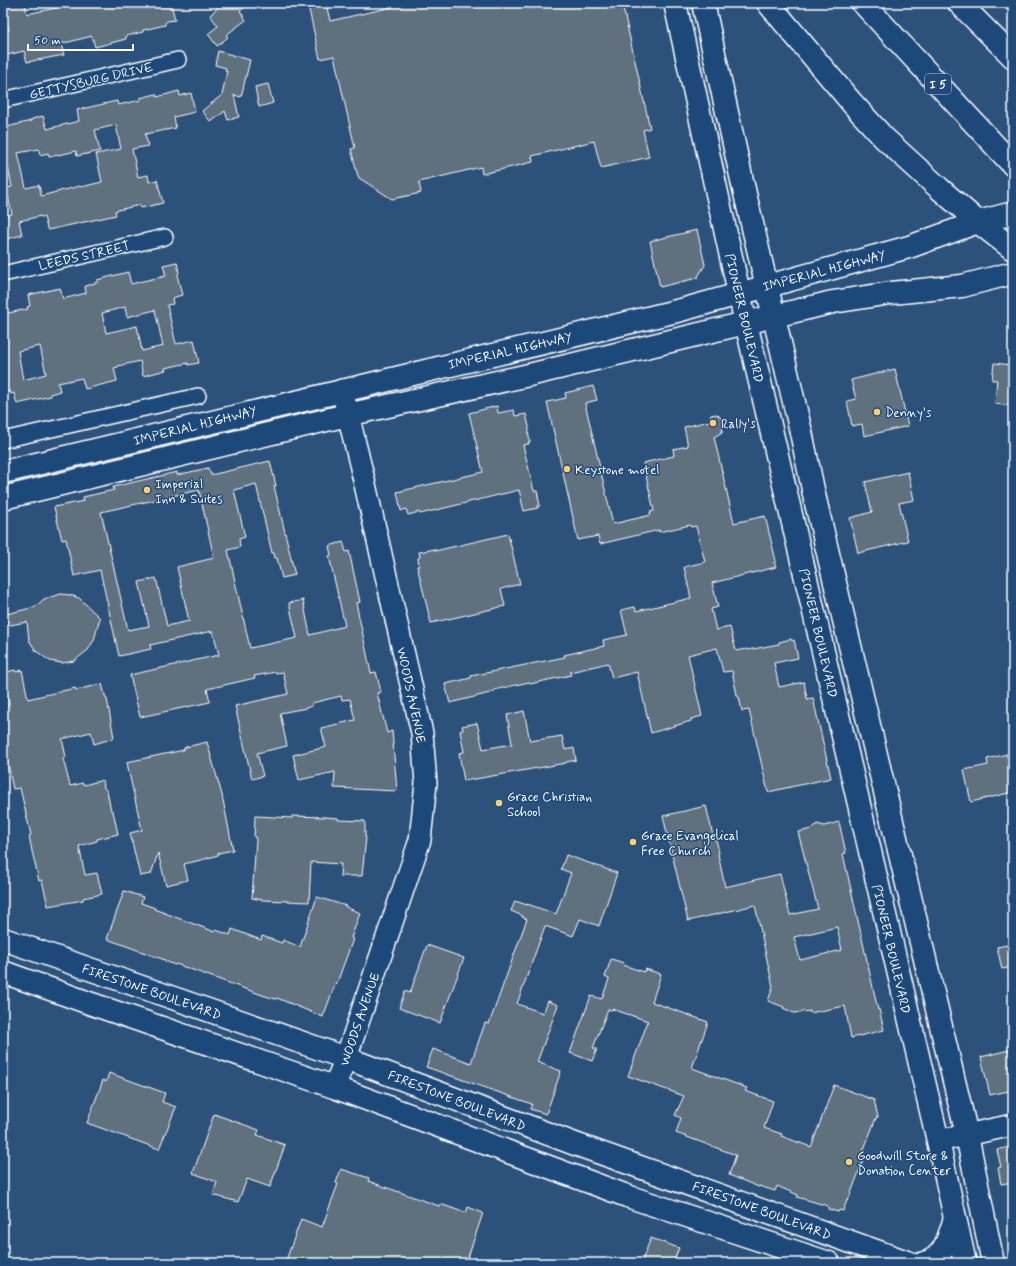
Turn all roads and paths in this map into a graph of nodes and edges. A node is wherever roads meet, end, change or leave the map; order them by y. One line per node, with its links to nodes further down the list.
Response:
1 (675, 3): 17 (main road, PIONEER BOULEVARD)
2 (703, 3): 16 (main road, PIONEER BOULEVARD)
3 (768, 3): 11 (main road)
4 (863, 3): 9 (main road, I 5)
5 (959, 3): 6 (main road)
6 (1013, 57)
7 (178, 60): 8 (street, GETTYSBURG DRIVE)
8 (3, 100)
9 (1013, 165)
10 (1013, 213): 11 (main road, IMPERIAL HIGHWAY)
11 (978, 222): 13 (main road); 16 (main road, IMPERIAL HIGHWAY)
12 (164, 236): 15 (street, LEEDS STREET)
13 (1013, 249)
14 (1013, 273): 18 (main road, IMPERIAL HIGHWAY)
15 (3, 274)
16 (766, 285): 17 (main road, IMPERIAL HIGHWAY); 18 (main road, PIONEER BOULEVARD)
17 (739, 293): 19 (main road, PIONEER BOULEVARD); 20 (main road, IMPERIAL HIGHWAY)
18 (774, 317): 19 (main road, IMPERIAL HIGHWAY); 31 (main road, PIONEER BOULEVARD)
19 (746, 324): 22 (main road, IMPERIAL HIGHWAY); 32 (main road, PIONEER BOULEVARD)
20 (342, 390): 22 (street, WOODS AVENUE); 24 (main road, IMPERIAL HIGHWAY)
21 (198, 396): 23 (street)
22 (347, 415): 25 (main road, IMPERIAL HIGHWAY); 28 (street, WOODS AVENUE)
23 (3, 440)
24 (3, 472)
25 (3, 498)
26 (3, 939): 28 (main road, FIRESTONE BOULEVARD)
27 (3, 972): 29 (main road, FIRESTONE BOULEVARD)
28 (346, 1058): 29 (street, WOODS AVENUE); 35 (main road, FIRESTONE BOULEVARD)
29 (334, 1088): 34 (main road, FIRESTONE BOULEVARD)
30 (1013, 1125): 31 (street)
31 (967, 1135): 32 (street); 38 (main road, PIONEER BOULEVARD)
32 (938, 1141): 33 (main road, PIONEER BOULEVARD)
33 (955, 1218): 36 (main road); 37 (main road, PIONEER BOULEVARD)
34 (828, 1263)
35 (910, 1263)
36 (924, 1263)
37 (965, 1263)
38 (993, 1263)

